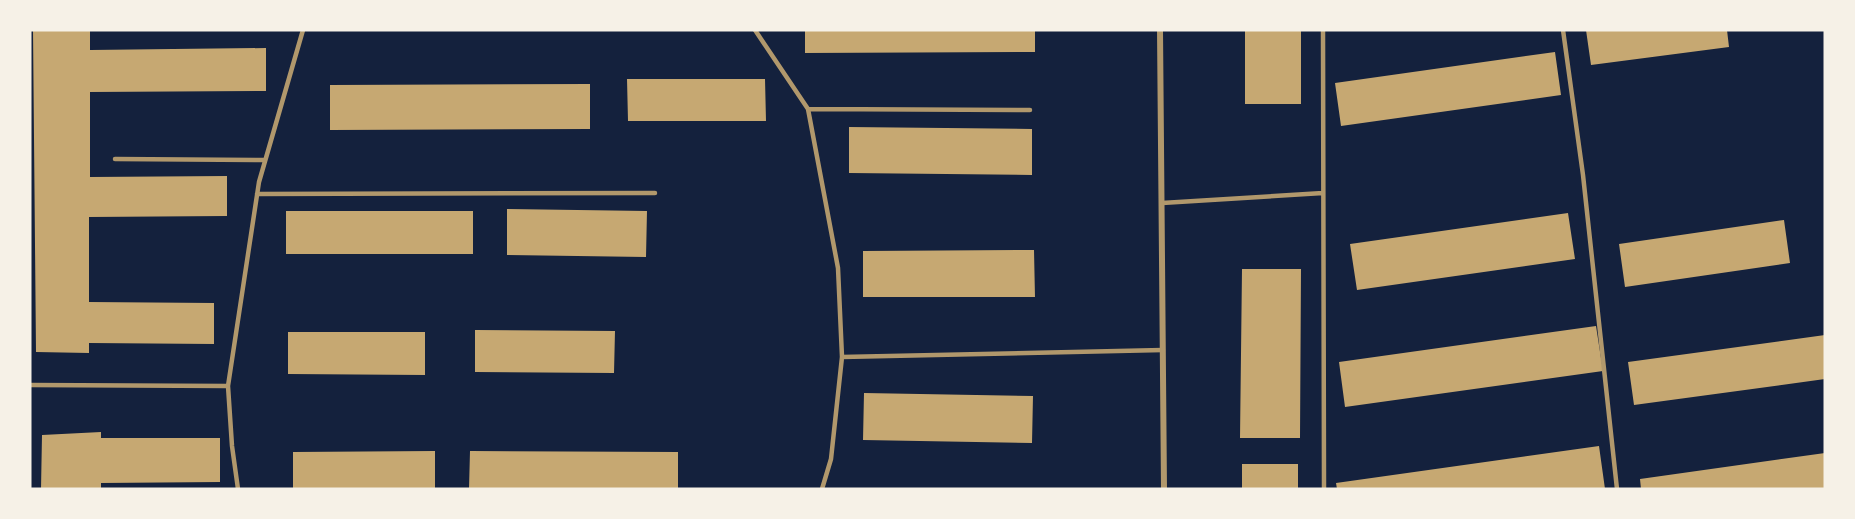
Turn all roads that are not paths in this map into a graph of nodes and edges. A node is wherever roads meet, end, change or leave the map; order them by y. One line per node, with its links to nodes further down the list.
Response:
1 (303, 30): 9 (lane)
2 (755, 30): 6 (lane)
3 (1160, 30): 13 (street)
4 (1323, 30): 11 (lane)
5 (1563, 30): 22 (lane)
6 (808, 109): 7 (lane); 15 (lane)
7 (1030, 110)
8 (116, 159): 9 (lane)
9 (265, 160): 12 (lane)
10 (655, 193): 12 (lane)
11 (1323, 193): 13 (lane); 21 (lane)
12 (257, 194): 17 (lane)
13 (1162, 203): 14 (street)
14 (1163, 350): 15 (lane); 20 (street)
15 (842, 357): 19 (lane)
16 (30, 385): 17 (lane)
17 (228, 386): 18 (lane)
18 (238, 489)
19 (822, 489)
20 (1164, 489)
21 (1324, 489)
22 (1617, 489)

